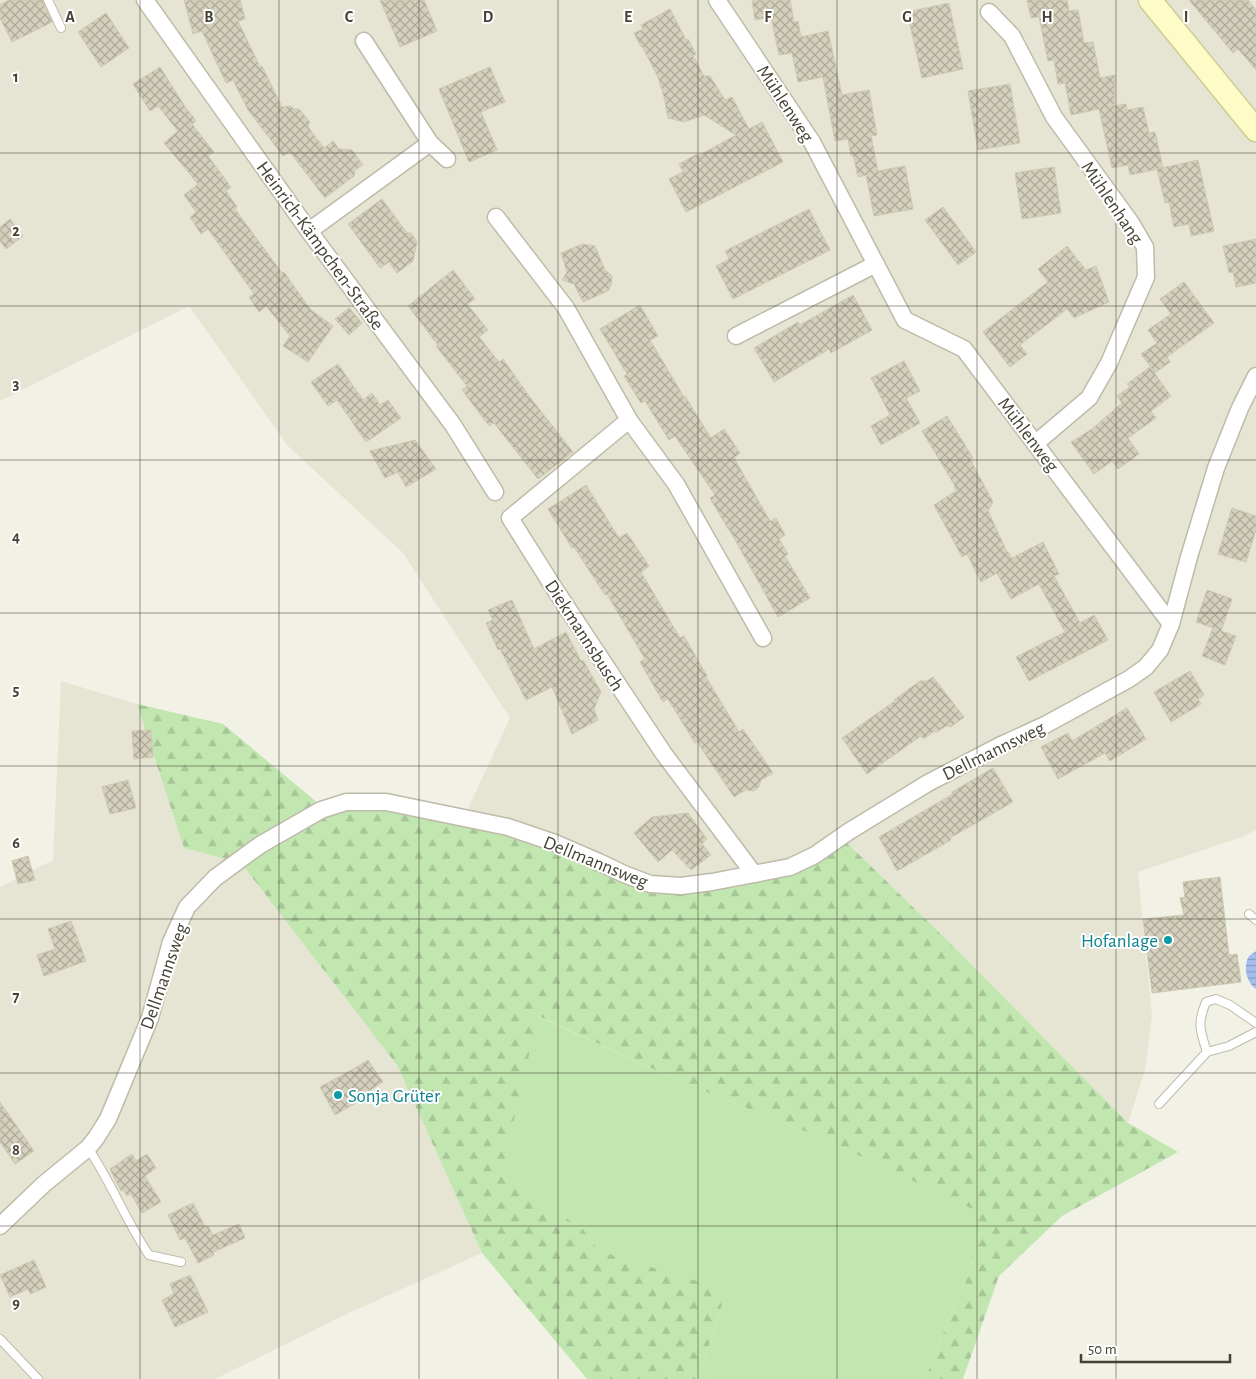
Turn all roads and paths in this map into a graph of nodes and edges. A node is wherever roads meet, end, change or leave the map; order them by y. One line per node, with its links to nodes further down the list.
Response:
1 (48, 0): 6 (lane)
2 (145, 0): 12 (street, Heinrich-Kämpchen-Straße)
3 (717, 0): 13 (street, Mühlenweg)
4 (1150, 0): 8 (main road)
5 (989, 12): 17 (street, Mühlenhang)
6 (61, 28)
7 (364, 41): 9 (street)
8 (1256, 130)
9 (430, 143): 10 (street); 12 (street)
10 (447, 159)
11 (496, 217): 16 (street)
12 (309, 231): 18 (street, Heinrich-Kämpchen-Straße)
13 (876, 264): 14 (street); 17 (street, Mühlenweg)
14 (736, 336)
15 (1256, 376): 19 (street, Dellmannsweg)
16 (629, 420): 20 (street); 21 (street, Diekmannsbusch)
17 (1036, 443): 19 (street, Mühlenweg)
18 (495, 492)
19 (1171, 624): 21 (street, Dellmannsweg)
20 (764, 638)
21 (754, 874): 28 (street, Dellmannsweg)
22 (1249, 914): 23 (lane)
23 (1256, 920)
24 (1256, 1023): 26 (lane)
25 (1256, 1032): 26 (lane)
26 (1207, 1052): 27 (lane)
27 (1158, 1104)
28 (88, 1148): 29 (street, Dellmannsweg); 30 (lane)
29 (0, 1226)
30 (181, 1262)
31 (0, 1339): 32 (lane)
32 (38, 1379)

